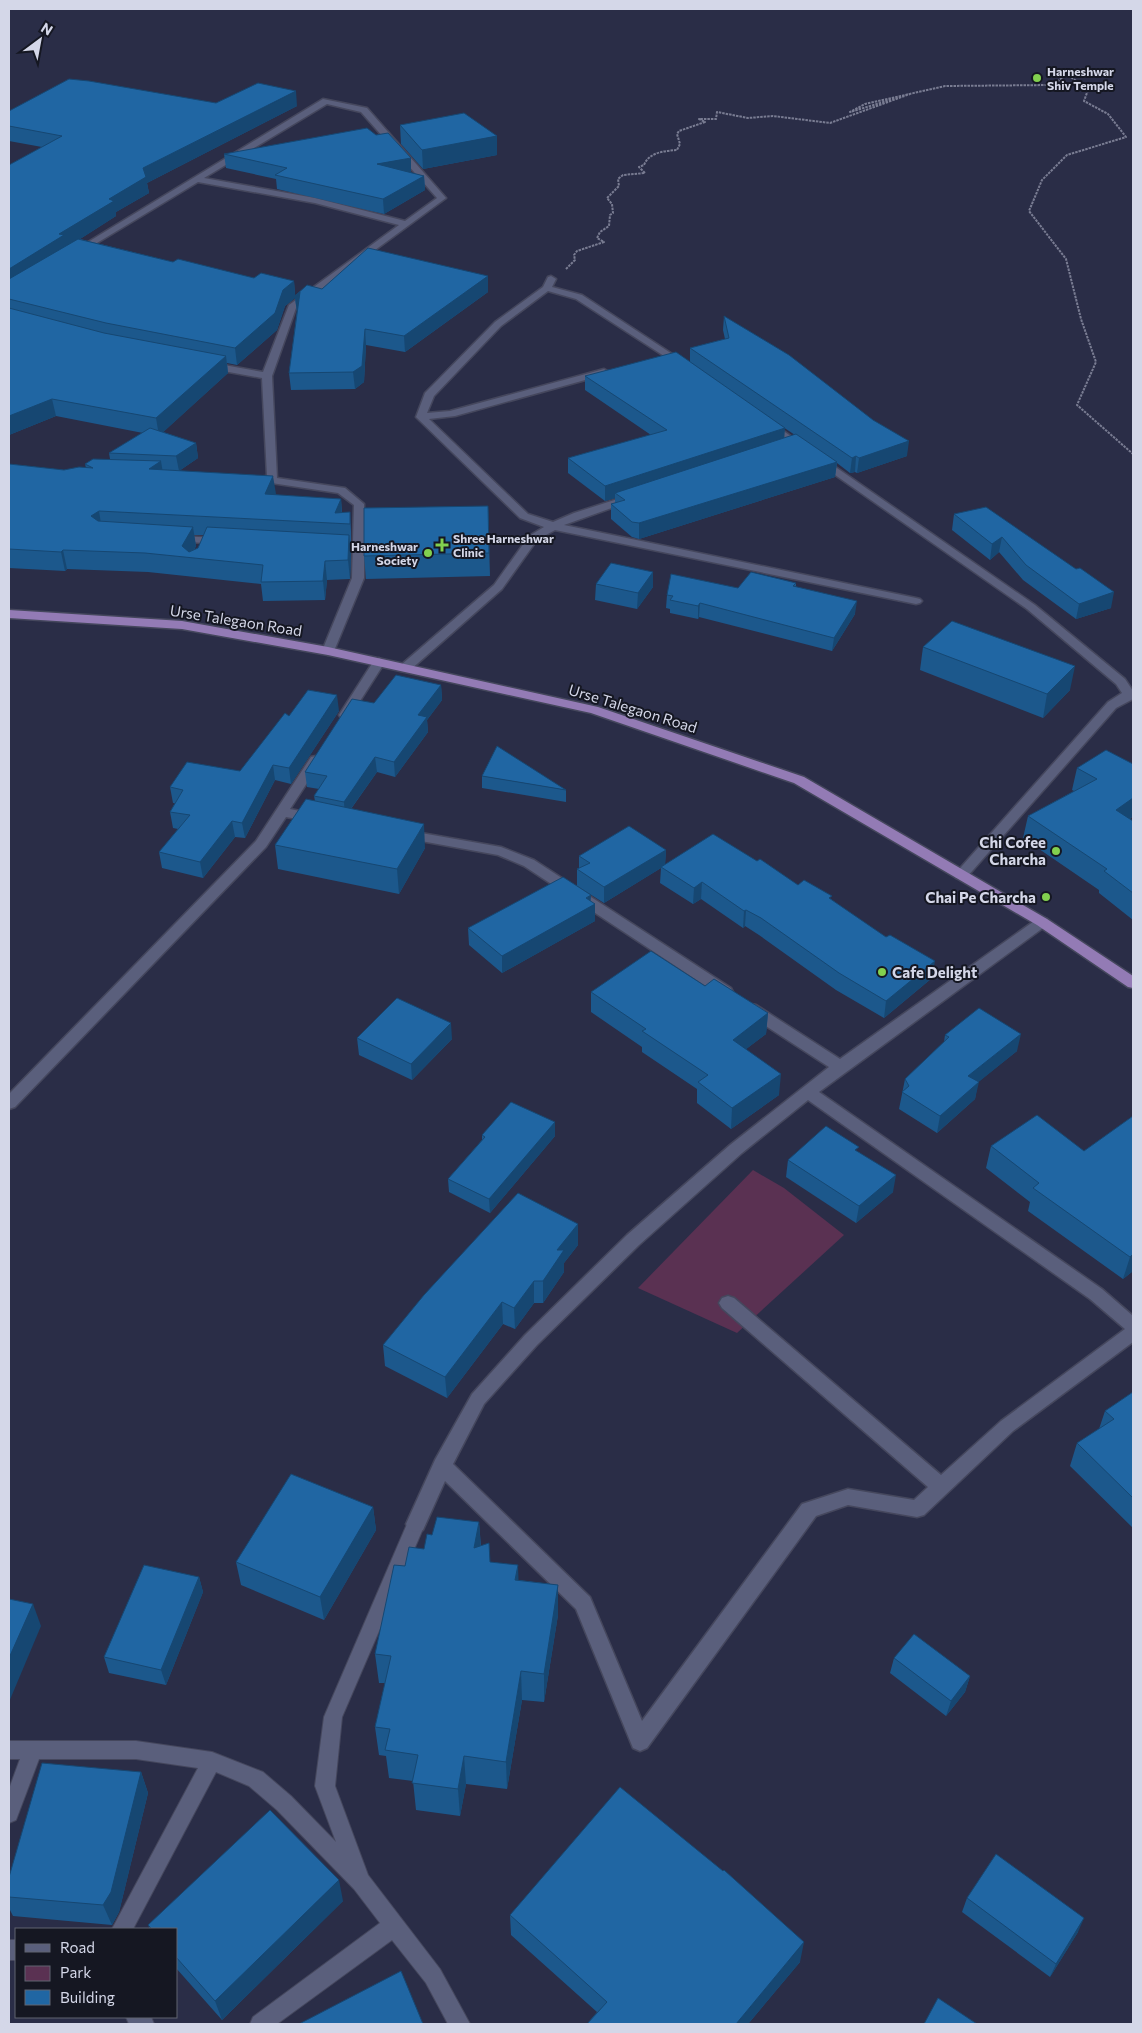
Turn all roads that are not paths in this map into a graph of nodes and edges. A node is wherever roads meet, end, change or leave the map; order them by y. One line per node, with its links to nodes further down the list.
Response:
1 (197, 179): 2 (street); 2 (street); 3 (street)
2 (406, 224): 11 (street)
3 (87, 245): 4 (street); 5 (street)
4 (106, 249)
5 (63, 259)
6 (669, 355): 7 (street); 10 (street); 13 (street)
7 (650, 360)
8 (201, 364): 11 (street)
9 (612, 370): 13 (street)
10 (693, 372)
11 (267, 376): 17 (street)
12 (758, 416): 14 (street)
13 (421, 417): 19 (street)
14 (798, 444): 15 (street); 27 (street)
15 (780, 450)
16 (252, 479): 17 (street)
17 (272, 480): 24 (street)
18 (642, 494): 19 (street)
19 (553, 526): 22 (street); 26 (street)
20 (167, 538): 21 (street)
21 (235, 542)
22 (916, 601)
23 (9, 614): 24 (highway, Urse Talegaon Road)
24 (328, 651): 25 (highway, Urse Talegaon Road)
25 (379, 662): 26 (highway, Urse Talegaon Road); 28 (street)
26 (405, 668): 33 (highway, Urse Talegaon Road)
27 (1131, 694): 33 (street)
28 (336, 728)
29 (325, 745): 30 (street)
30 (282, 812): 31 (street); 38 (street)
31 (330, 820)
32 (387, 830): 36 (street)
33 (961, 875): 34 (highway, Urse Talegaon Road)
34 (1042, 922): 35 (highway, Urse Talegaon Road); 36 (street)
35 (1133, 983)
36 (840, 1067): 37 (street)
37 (808, 1092): 40 (street); 42 (street)
38 (9, 1103)
39 (728, 1303): 43 (street)
40 (1133, 1326)
41 (1133, 1333): 43 (street)
42 (442, 1466): 43 (street); 44 (street)
43 (941, 1486)
44 (416, 1524): 49 (lane)
45 (9, 1750): 46 (lane)
46 (33, 1751): 47 (lane); 48 (lane)
47 (212, 1761): 49 (lane); 51 (lane)
48 (9, 1813)
49 (361, 1882): 50 (lane)
50 (396, 1925): 52 (lane); 53 (lane)
51 (123, 1928)
52 (260, 2024)
53 (460, 2024)

